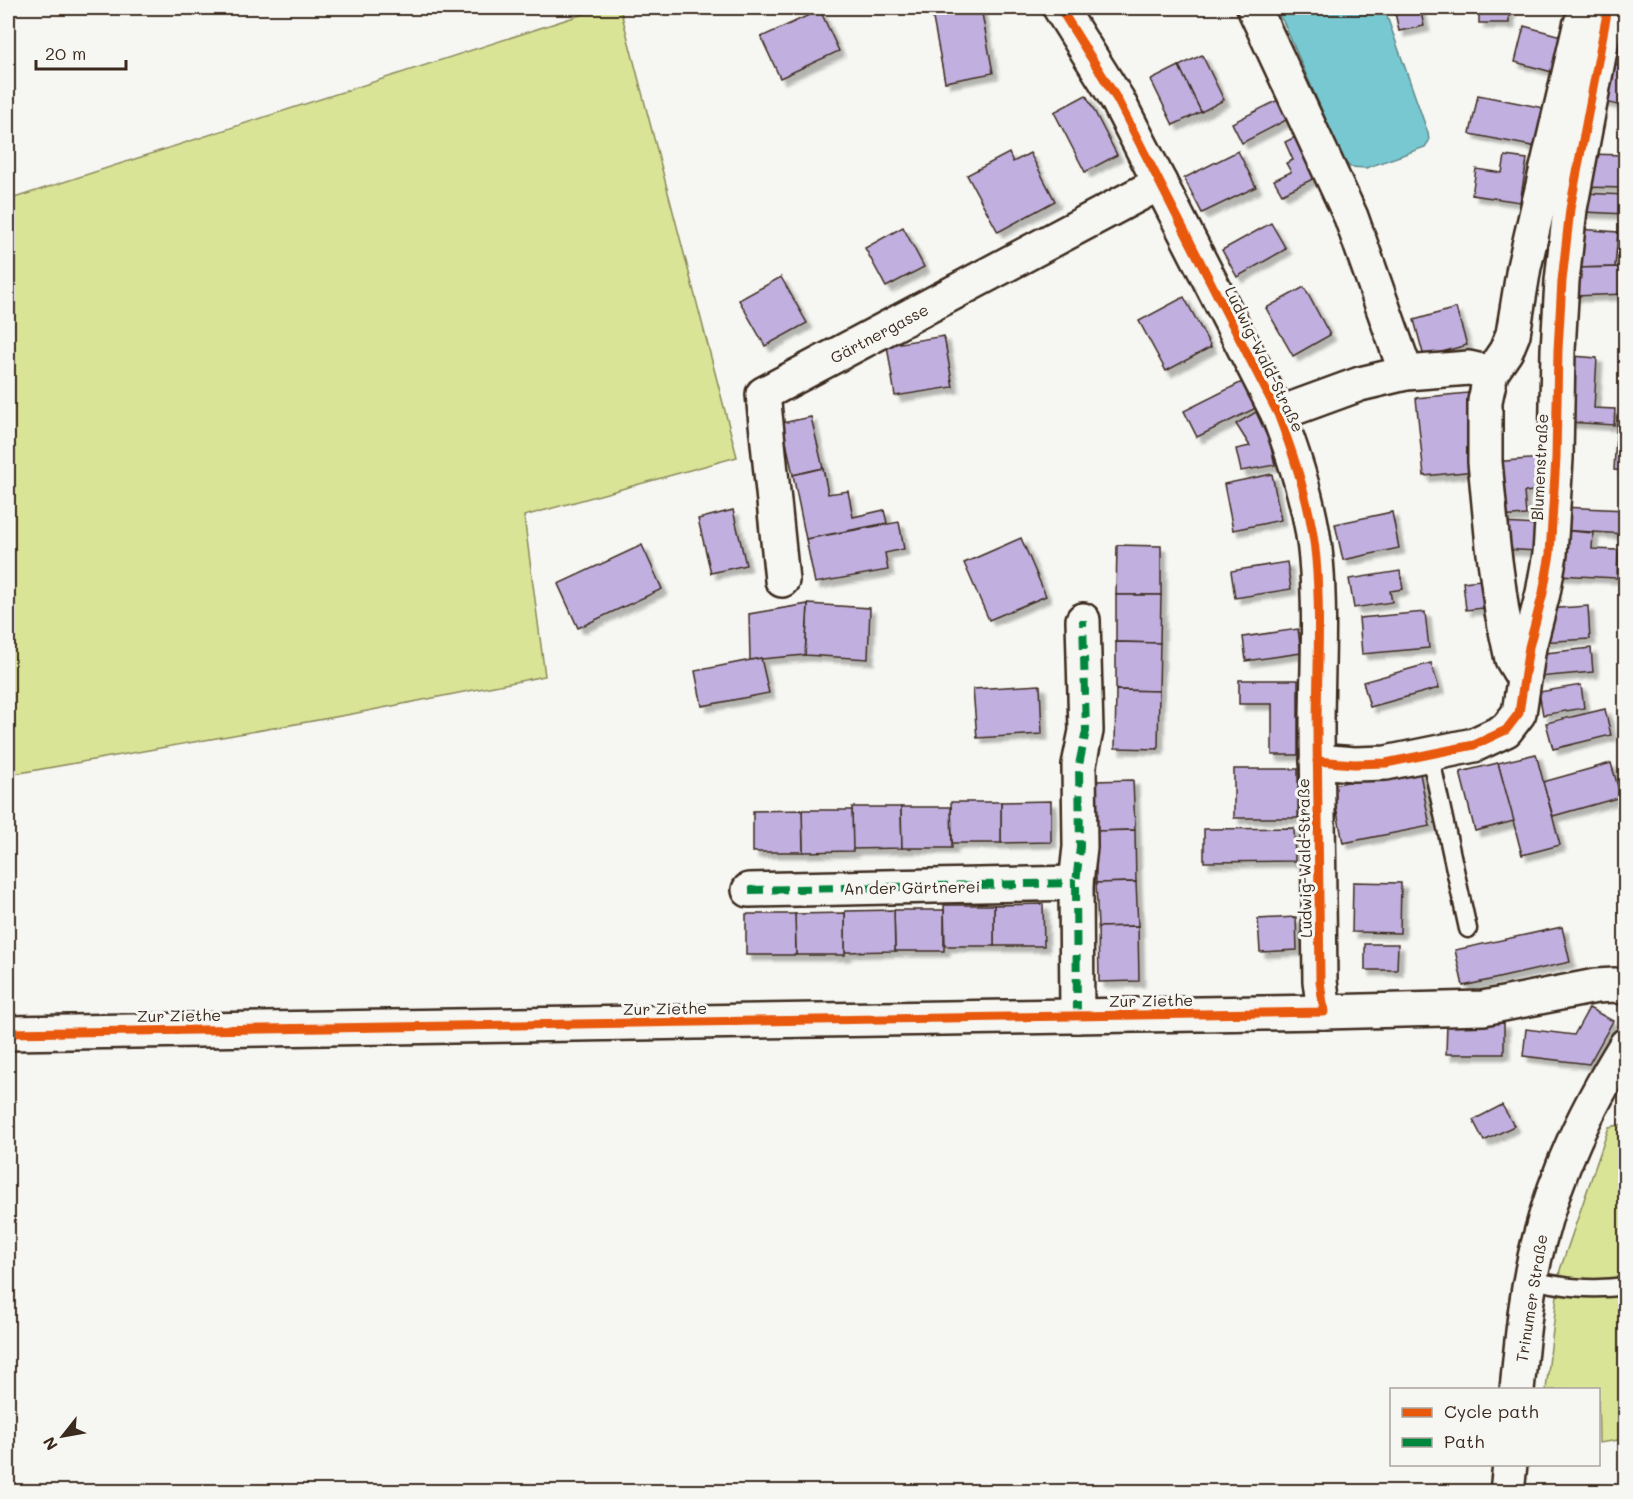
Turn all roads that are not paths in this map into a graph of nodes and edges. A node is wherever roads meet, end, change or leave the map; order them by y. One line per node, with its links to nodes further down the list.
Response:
1 (1060, 8): 5 (street, Ludwig-Wald-Straße)
2 (1254, 8): 6 (street)
3 (1587, 8): 7 (street)
4 (1608, 8): 11 (street, Blumenstraße)
5 (1160, 183): 8 (street, Ludwig-Wald-Straße); 9 (street, Gärtnergasse)
6 (1406, 373): 7 (street); 8 (street)
7 (1491, 373): 11 (street)
8 (1278, 414): 13 (street, Ludwig-Wald-Straße)
9 (782, 580)
10 (1083, 620): 14 (street)
11 (1524, 679): 12 (street, Blumenstraße)
12 (1430, 755): 13 (street, Blumenstraße); 16 (lane)
13 (1317, 761): 18 (street, Ludwig-Wald-Straße)
14 (1076, 883): 15 (street, An der Gärtnerei); 19 (street)
15 (748, 890)
16 (1468, 929)
17 (1626, 988): 18 (street, Zur Ziethe)
18 (1324, 1012): 19 (street, Zur Ziethe)
19 (1077, 1016): 20 (street, Zur Ziethe)
20 (8, 1033)
21 (1626, 1046): 22 (street, Trinumer Straße)
22 (1530, 1280): 23 (lane); 24 (street, Trinumer Straße)
23 (1626, 1286)
24 (1517, 1388)
25 (1510, 1466): 26 (street)
26 (1507, 1491)

